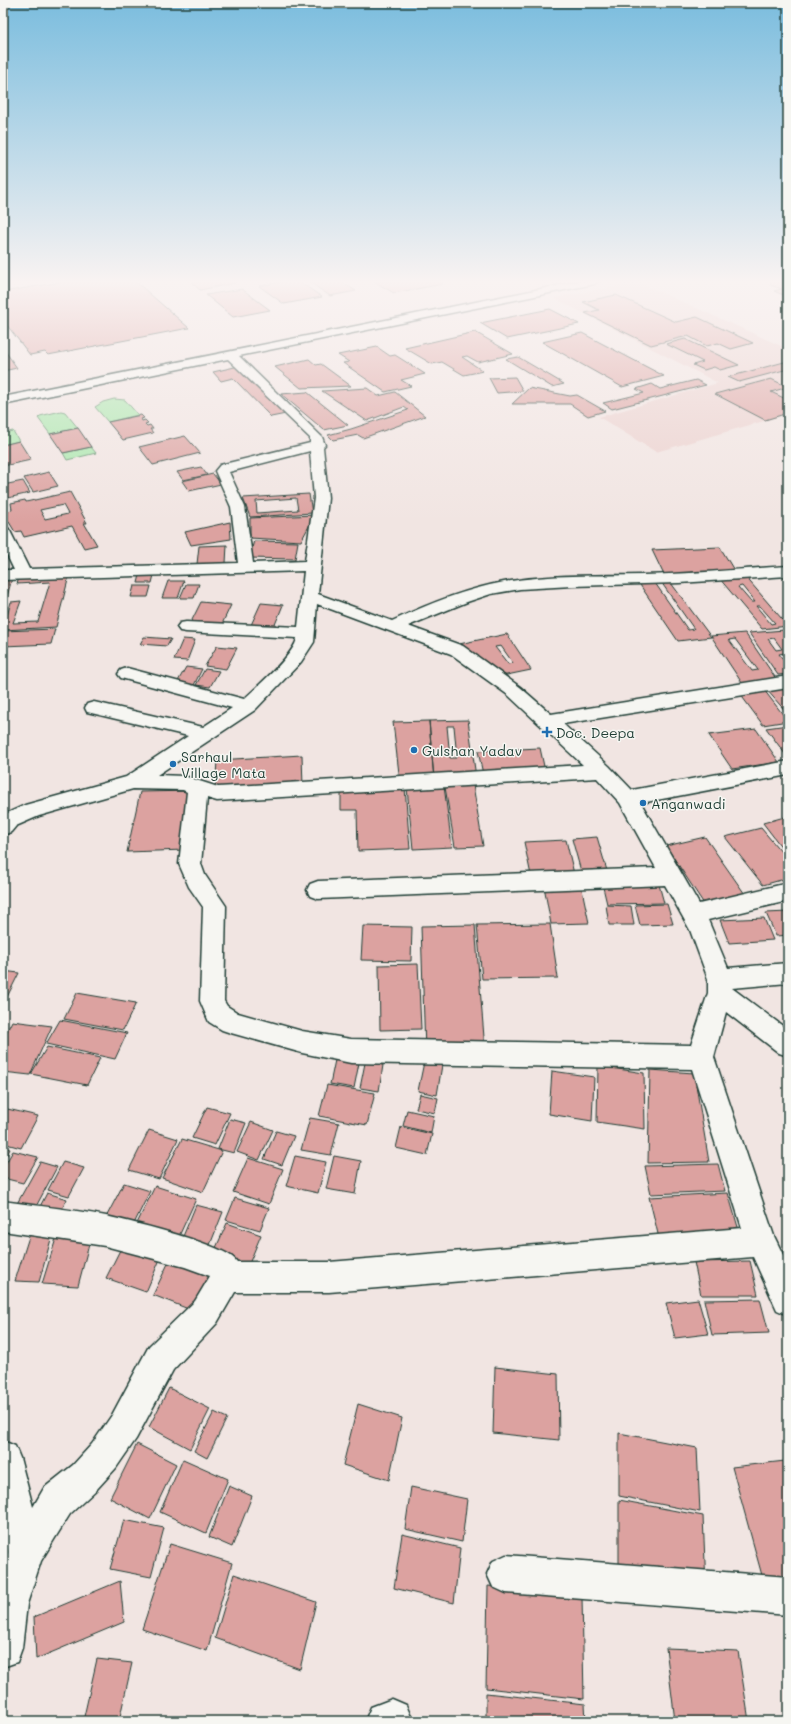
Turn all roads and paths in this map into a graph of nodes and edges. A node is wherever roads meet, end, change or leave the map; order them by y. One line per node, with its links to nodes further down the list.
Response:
1 (199, 361): 3 (street)
2 (238, 361): 4 (street)
3 (3, 401)
4 (318, 445): 6 (street); 7 (street)
5 (3, 531): 10 (street)
6 (312, 566): 7 (street); 11 (street)
7 (246, 568): 10 (street)
8 (788, 571): 12 (street)
9 (3, 575): 10 (street)
10 (24, 575)
11 (309, 596): 12 (street); 14 (street)
12 (394, 626): 19 (street)
13 (186, 627): 14 (street)
14 (306, 633): 17 (street)
15 (127, 674): 17 (street)
16 (788, 682): 19 (street)
17 (248, 706): 20 (street)
18 (94, 708): 20 (street)
19 (546, 721): 22 (street)
20 (205, 734): 23 (street)
21 (788, 768): 25 (street)
22 (602, 772): 24 (street); 25 (street)
23 (133, 782): 24 (street); 26 (street)
24 (198, 789): 34 (street)
25 (628, 798): 27 (street)
26 (3, 827)
27 (671, 876): 28 (street); 30 (street)
28 (318, 890)
29 (788, 892): 30 (street)
30 (694, 915): 32 (street)
31 (788, 973): 32 (street)
32 (720, 986): 33 (street); 34 (street)
33 (788, 1045)
34 (701, 1057): 36 (street)
35 (3, 1216): 37 (street)
36 (761, 1241): 37 (street); 38 (street)
37 (227, 1277): 40 (street)
38 (788, 1298)
39 (3, 1458): 40 (street)
40 (26, 1552): 43 (street)
41 (506, 1574): 42 (street)
42 (788, 1596)
43 (3, 1648)

